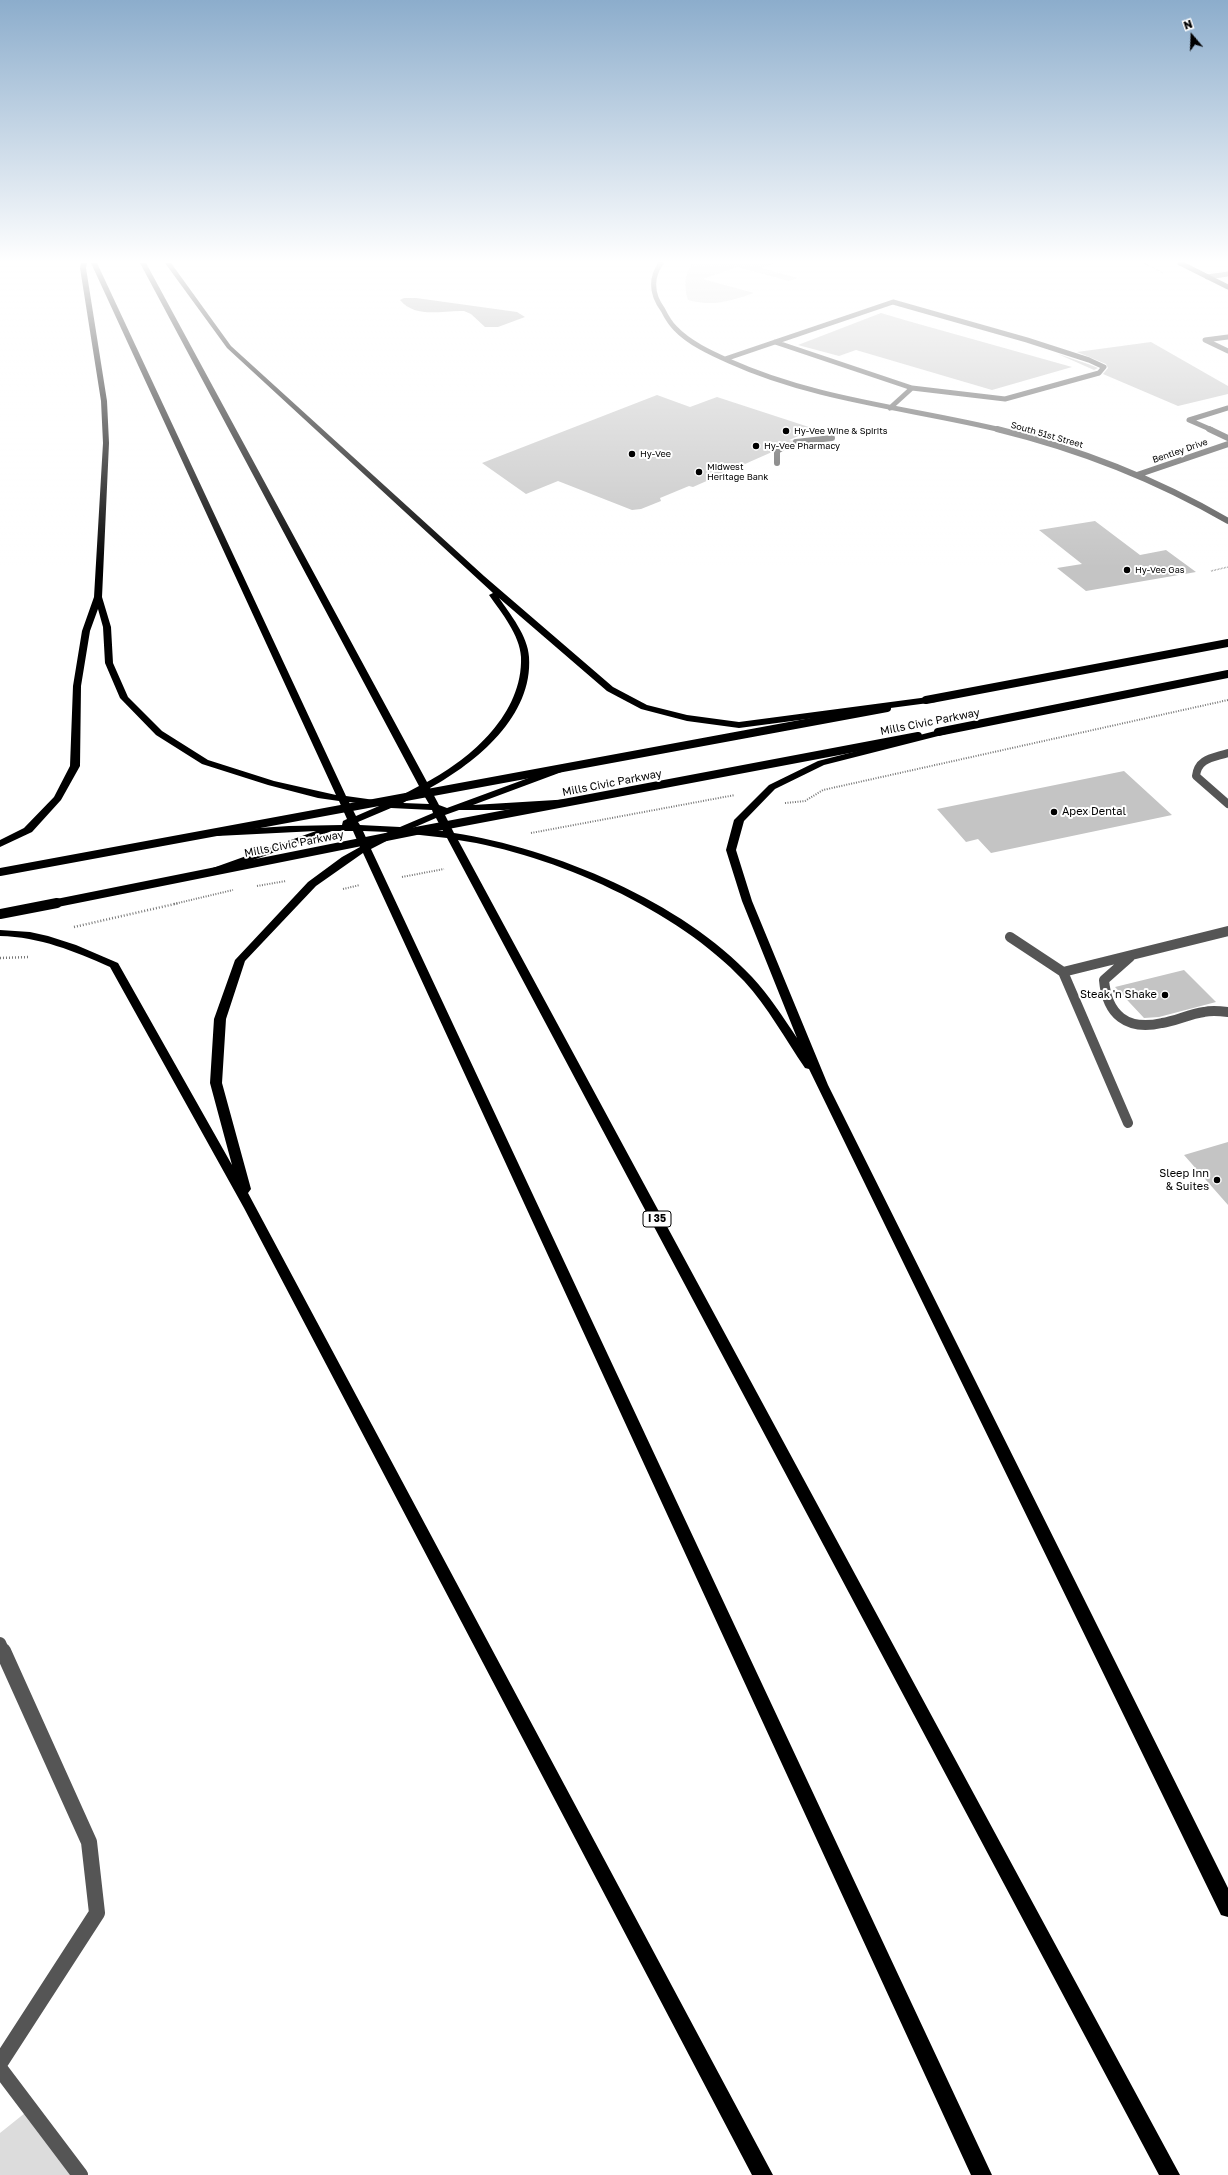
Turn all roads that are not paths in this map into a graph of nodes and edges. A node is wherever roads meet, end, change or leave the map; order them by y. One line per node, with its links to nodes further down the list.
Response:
1 (98, 364): 20 (highway)
2 (141, 364): 59 (highway)
3 (198, 364): 60 (highway, I 35)
4 (248, 364): 19 (highway)
5 (738, 364): 9 (street, South 51st Street)
6 (842, 364): 8 (street)
7 (1097, 364): 8 (street)
8 (912, 388): 9 (street)
9 (890, 408): 17 (street, South 51st Street)
10 (1228, 408): 12 (street)
11 (832, 438): 13 (street)
12 (1228, 438)
13 (796, 442)
14 (1228, 444): 17 (street, Bentley Drive)
15 (782, 448): 16 (street)
16 (777, 463)
17 (1137, 475): 18 (street, South 51st Street)
18 (1228, 521)
19 (481, 578): 23 (highway); 27 (highway)
20 (98, 597): 29 (highway); 40 (highway)
21 (1228, 643): 23 (main road, Mills Civic Parkway)
22 (1228, 674): 24 (main road, Mills Civic Parkway)
23 (936, 699): 26 (main road, Mills Civic Parkway)
24 (946, 731): 28 (main road, Mills Civic Parkway); 50 (highway)
25 (1228, 753): 30 (street)
26 (564, 768): 27 (main road, Mills Civic Parkway); 32 (highway)
27 (409, 797): 29 (main road, Mills Civic Parkway); 31 (highway)
28 (572, 802): 33 (highway)
29 (376, 803): 31 (highway); 34 (main road, Mills Civic Parkway)
30 (1228, 804)
31 (392, 805): 32 (highway); 35 (highway)
32 (455, 808): 33 (highway); 36 (highway)
33 (506, 811): 37 (main road, Mills Civic Parkway)
34 (287, 824): 35 (highway); 38 (highway)
35 (336, 827): 36 (highway); 41 (highway)
36 (400, 830): 37 (highway); 39 (highway)
37 (416, 831): 39 (main road, Mills Civic Parkway); 50 (highway)
38 (217, 833): 42 (main road)
39 (383, 838): 41 (main road, Mills Civic Parkway); 52 (highway)
40 (0, 844)
41 (214, 871): 43 (main road, Mills Civic Parkway)
42 (0, 872)
43 (0, 914)
44 (1228, 931): 47 (street)
45 (0, 933): 52 (highway)
46 (1010, 937): 48 (street)
47 (1132, 955): 48 (street); 49 (street)
48 (1063, 972): 51 (street)
49 (1228, 1012)
50 (822, 1085): 54 (highway)
51 (1128, 1123)
52 (250, 1208): 58 (highway)
53 (0, 1643): 55 (street)
54 (1228, 1908)
55 (0, 2063)
56 (0, 2069): 57 (street)
57 (80, 2175)
58 (763, 2175)
59 (982, 2175)
60 (1170, 2175)

